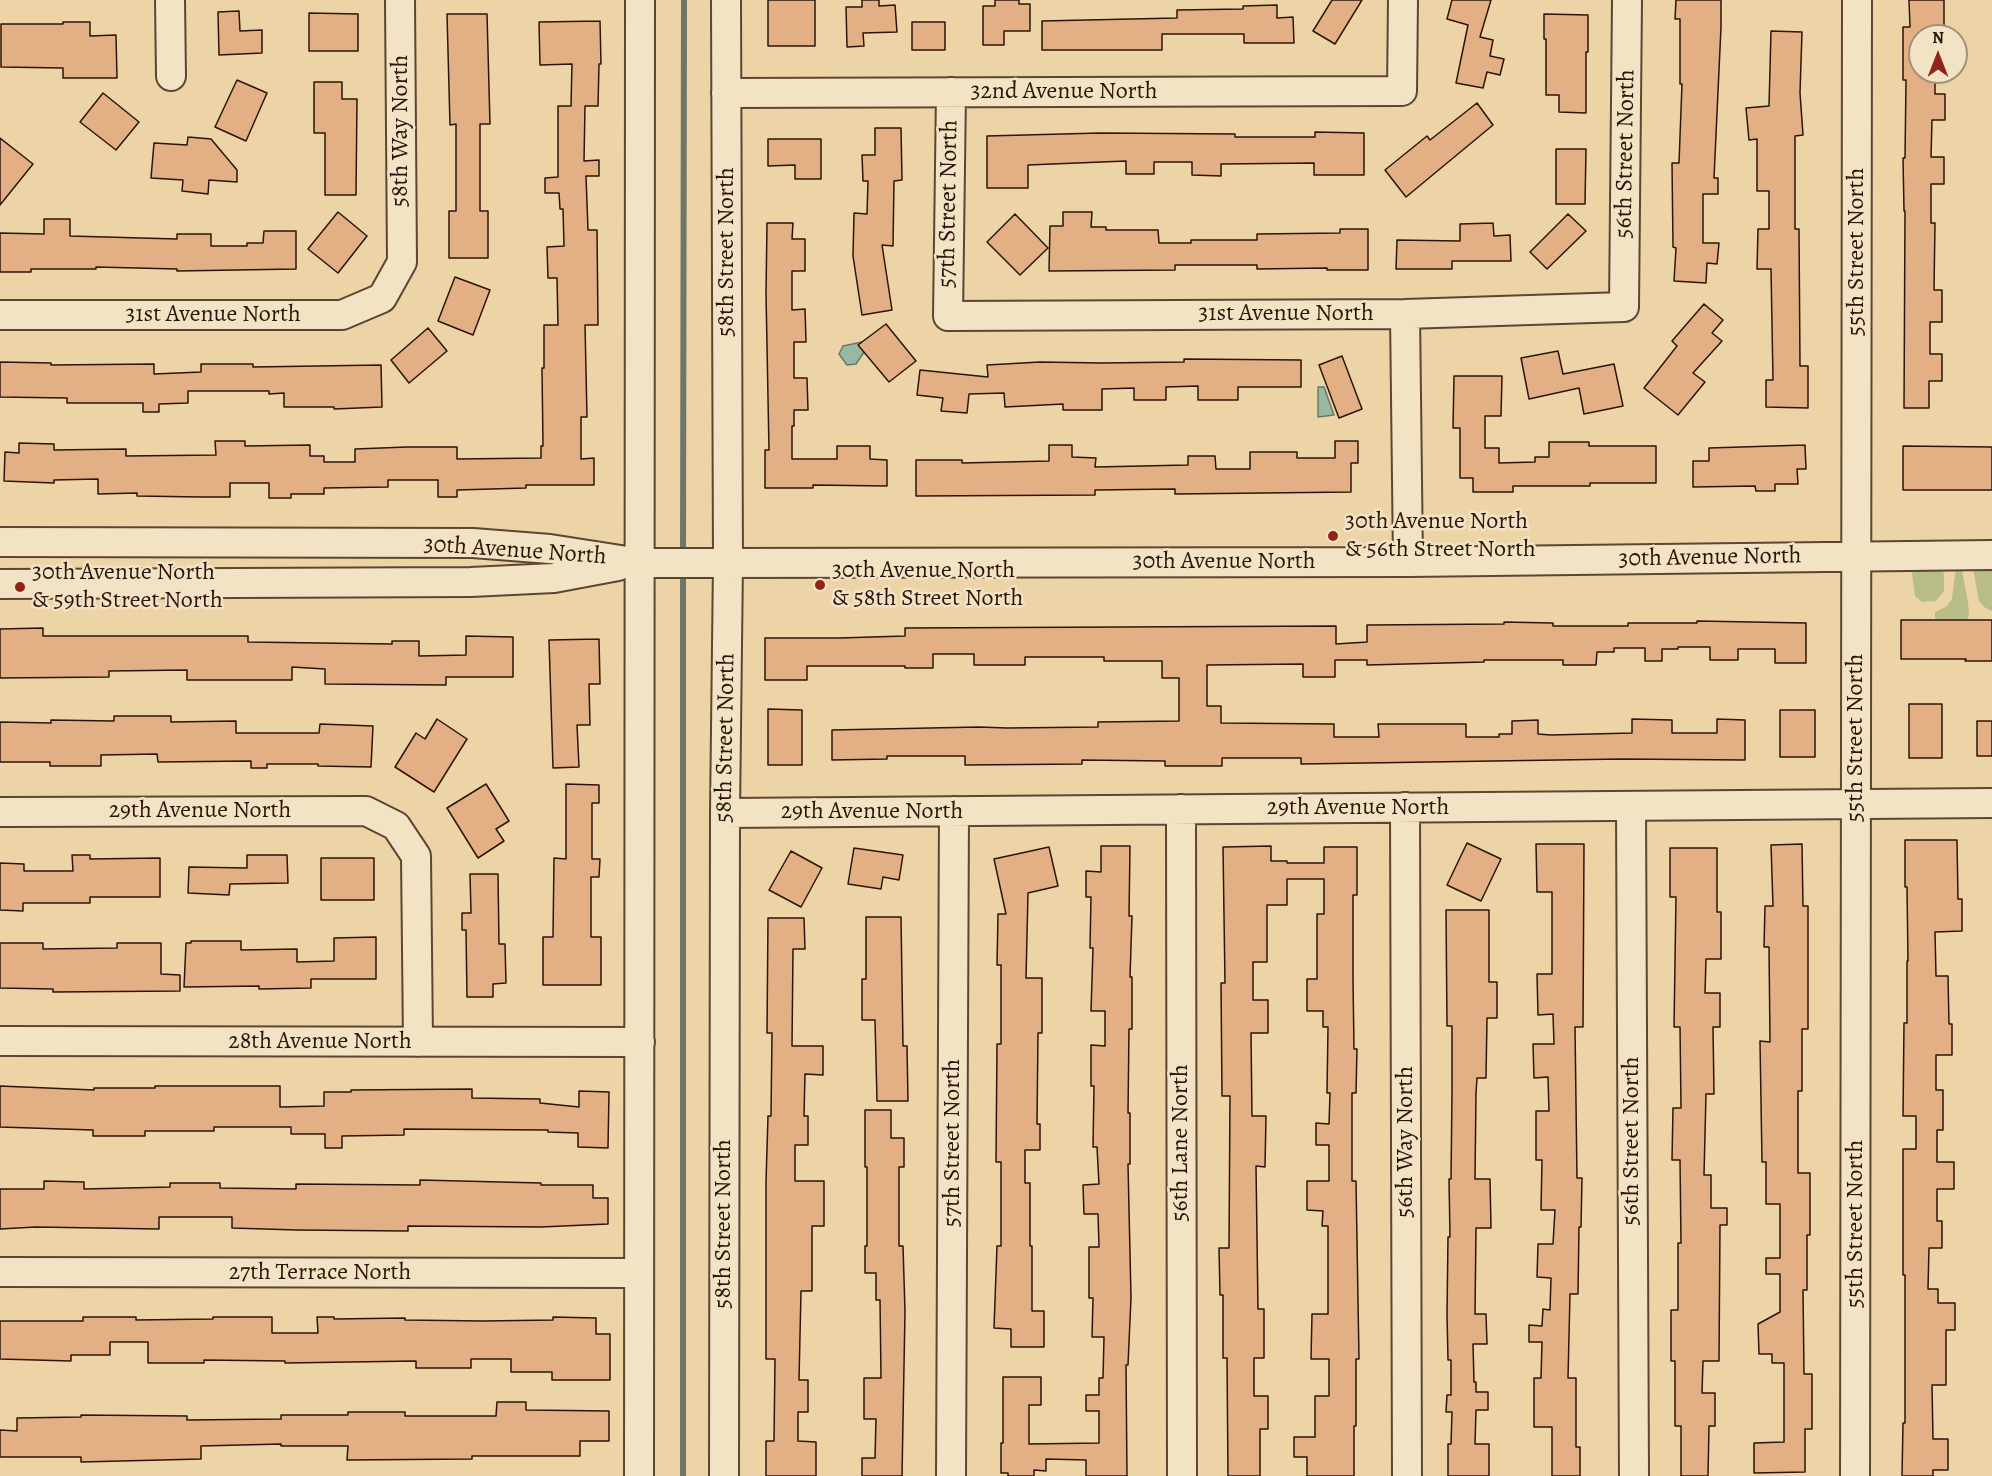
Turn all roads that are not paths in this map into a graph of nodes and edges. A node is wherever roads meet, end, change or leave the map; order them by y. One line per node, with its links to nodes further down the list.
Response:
1 (170, 0): 8 (street)
2 (400, 0): 11 (street, 58th Way North)
3 (640, 0): 19 (street)
4 (726, 0): 10 (street, 58th Street North)
5 (1403, 0): 9 (street, 32nd Avenue North)
6 (1627, 0): 12 (street, 56th Street North)
7 (1857, 0): 18 (street, 55th Street North)
8 (171, 76)
9 (951, 92): 10 (street, 32nd Avenue North); 15 (street, 57th Street North)
10 (726, 93): 21 (street, 58th Street North)
11 (402, 262): 14 (street, 31st Avenue North)
12 (1624, 307): 13 (street, 31st Avenue North)
13 (1405, 314): 15 (street, 31st Avenue North); 20 (street)
14 (0, 315)
15 (948, 316)
16 (0, 542): 19 (street, 30th Avenue North)
17 (1992, 555): 18 (street, 30th Avenue North)
18 (1856, 556): 20 (street, 30th Avenue North); 24 (street, 55th Street North)
19 (650, 562): 21 (street, 30th Avenue North); 22 (street, 30th Avenue North); 33 (street)
20 (1408, 562): 21 (street, 30th Avenue North)
21 (718, 563): 30 (street, 58th Street North)
22 (0, 584)
23 (1992, 803): 24 (street, 29th Avenue North)
24 (1856, 804): 25 (street, 29th Avenue North); 42 (street, 55th Street North)
25 (1631, 806): 26 (street, 29th Avenue North); 41 (street, 56th Street North)
26 (1405, 807): 27 (street, 29th Avenue North); 40 (street, 56th Way North)
27 (1181, 809): 28 (street, 29th Avenue North); 39 (street, 56th Lane North)
28 (954, 811): 30 (street, 29th Avenue North); 38 (street, 57th Street North)
29 (0, 812): 32 (street, 29th Avenue North)
30 (725, 813): 37 (street, 58th Street North)
31 (0, 1041): 32 (street, 28th Avenue North)
32 (418, 1042): 33 (street, 28th Avenue North)
33 (640, 1042): 35 (street)
34 (0, 1272): 35 (street, 27th Terrace North)
35 (639, 1273): 36 (street)
36 (639, 1476)
37 (724, 1476)
38 (951, 1476)
39 (1182, 1476)
40 (1407, 1476)
41 (1634, 1476)
42 (1855, 1476)

